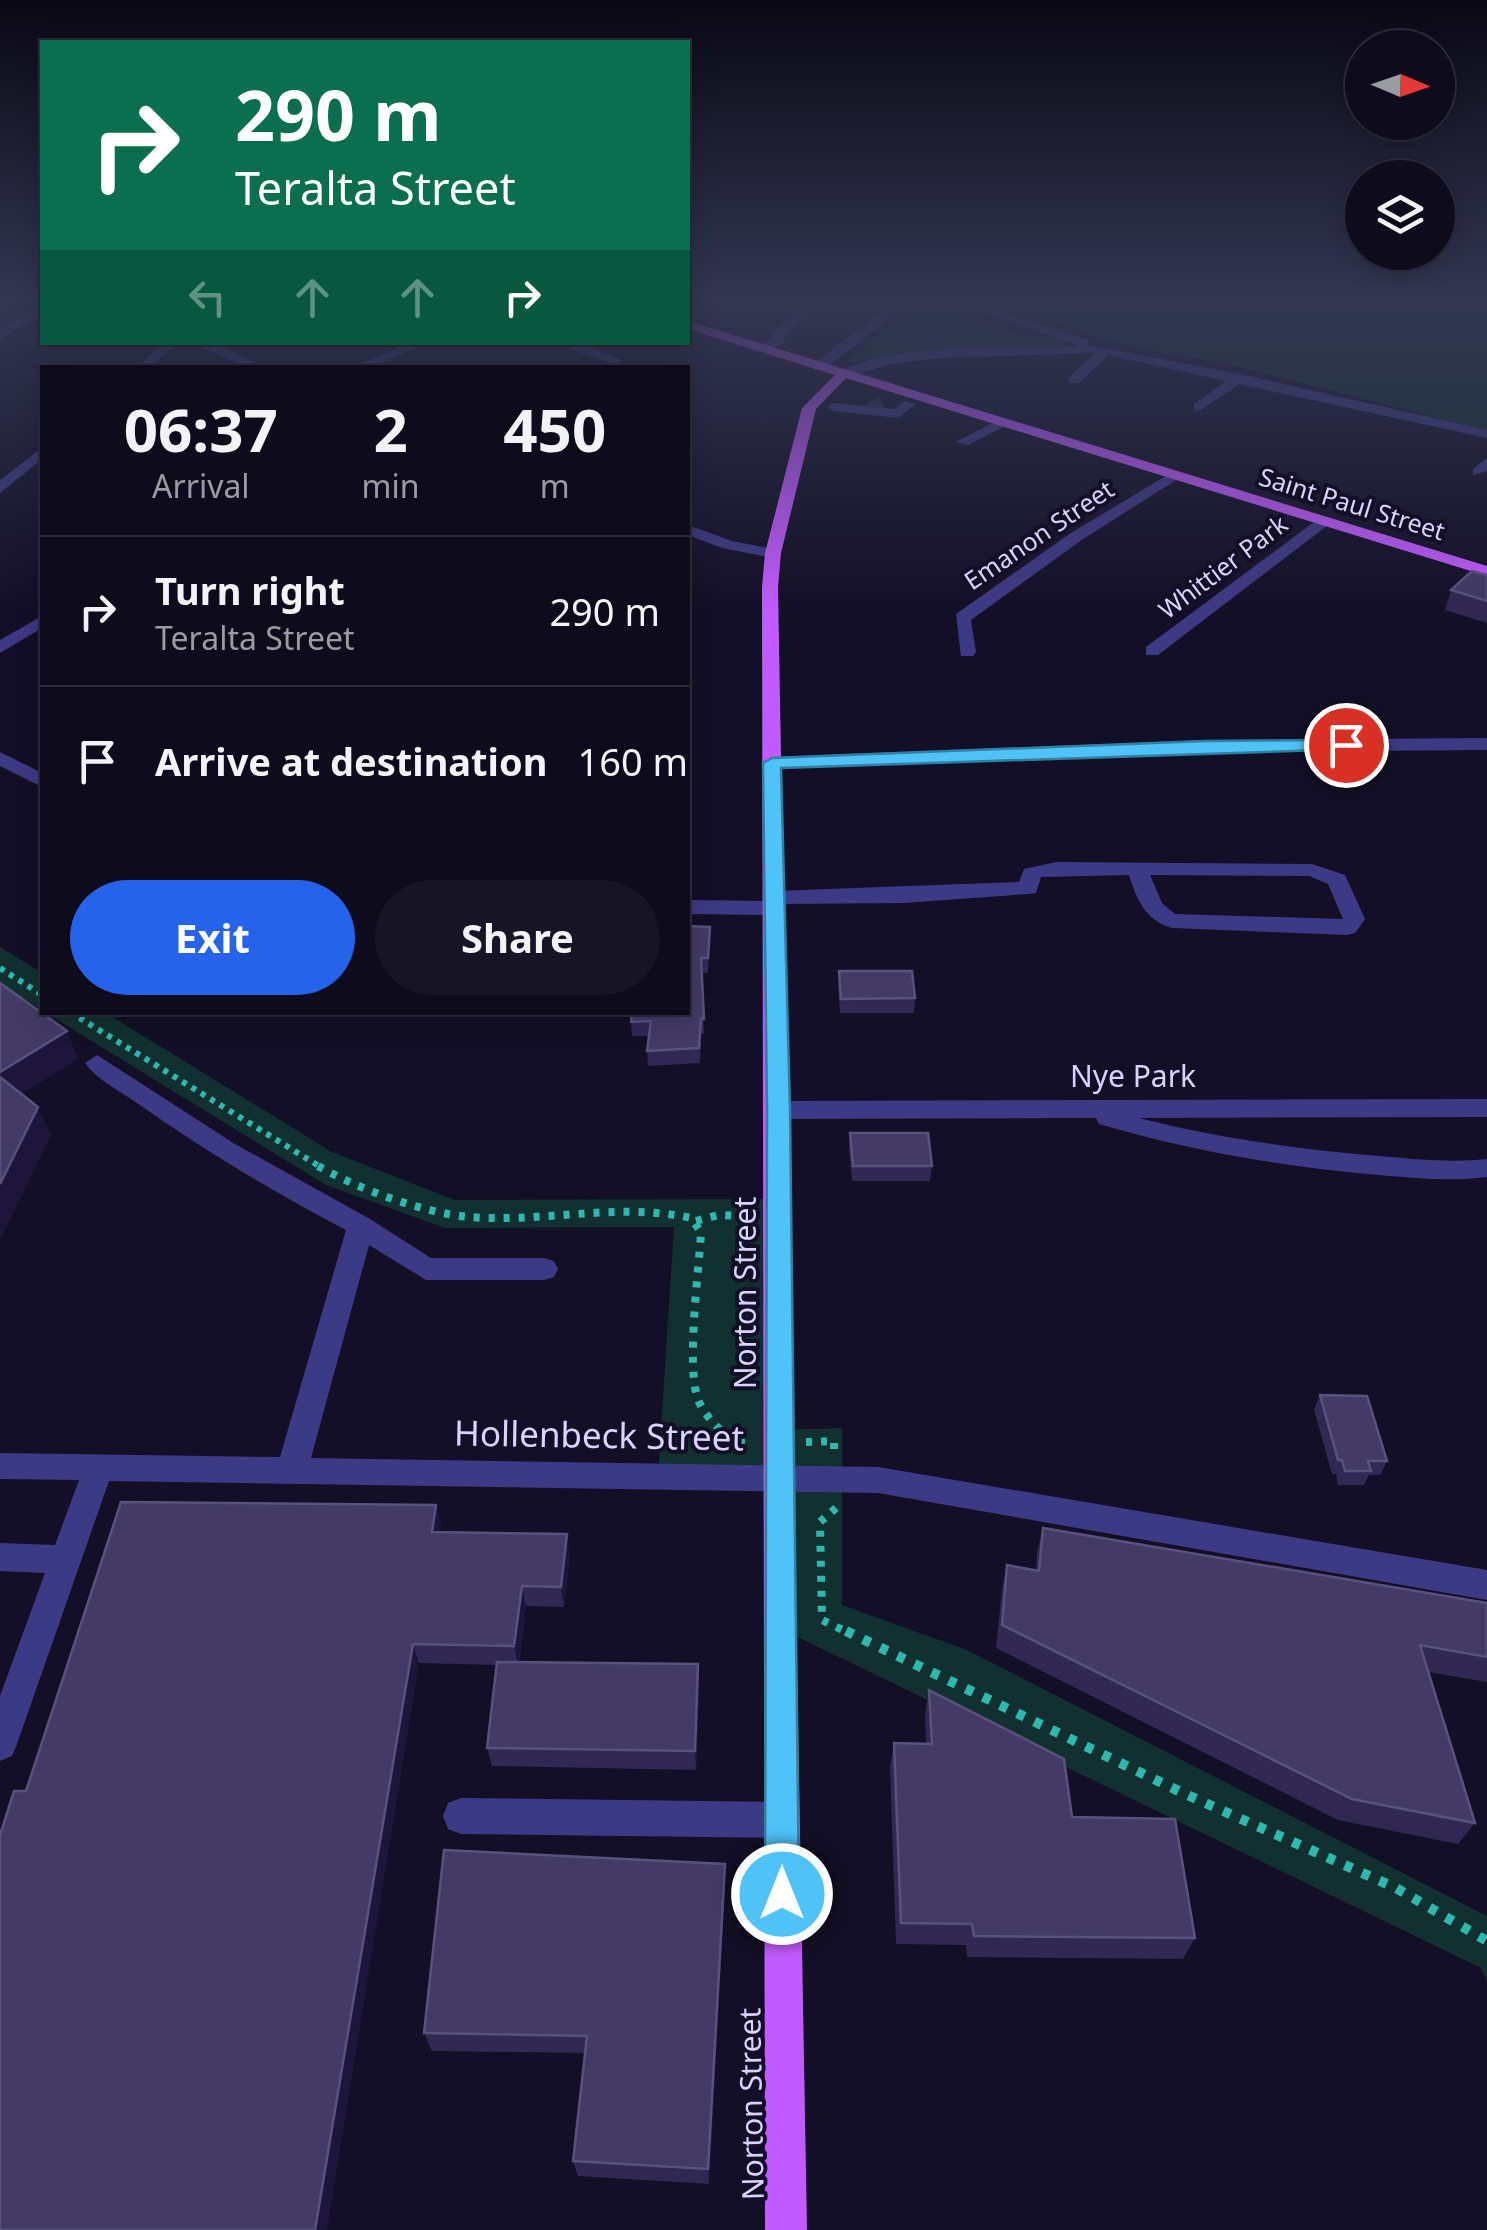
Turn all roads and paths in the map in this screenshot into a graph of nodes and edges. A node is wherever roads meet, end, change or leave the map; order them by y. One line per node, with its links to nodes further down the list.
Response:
1 (823, 405): 8 (main road)
2 (829, 405): 8 (street)
3 (867, 405): 8 (street)
4 (890, 405): 9 (main road, Saint Paul Street)
5 (1203, 405): 7 (street)
6 (1358, 405): 10 (street)
7 (1200, 407)
8 (822, 408): 17 (main road, Norton Street)
9 (1000, 423): 11 (street); 13 (main road, Saint Paul Street)
10 (1487, 434)
11 (963, 442)
12 (40, 454): 14 (street)
13 (1174, 476): 15 (main road, Saint Paul Street); 22 (street, Emanon Street)
14 (0, 488)
15 (1324, 522): 18 (main road, Saint Paul Street); 21 (street, Whittier Park)
16 (690, 531): 17 (street)
17 (773, 554): 25 (main road, Norton Street)
18 (1487, 571)
19 (40, 623): 20 (street)
20 (0, 648)
21 (1152, 651)
22 (967, 652)
23 (1487, 744): 25 (street)
24 (0, 758): 26 (street)
25 (772, 763): 28 (main road, Norton Street)
26 (40, 780)
27 (1137, 869): 27 (street); 28 (street)
28 (774, 902): 29 (street); 35 (main road, Norton Street)
29 (690, 907)
30 (0, 968): 31 (path)
31 (40, 994)
32 (98, 1063): 39 (street)
33 (1487, 1108): 34 (street, Nye Park)
34 (1079, 1109): 35 (street, Nye Park); 36 (street)
35 (778, 1110): 37 (main road, Norton Street)
36 (1487, 1168)
37 (779, 1216): 38 (path); 44 (main road, Norton Street)
38 (696, 1221)
39 (361, 1226): 40 (street); 43 (street)
40 (544, 1269)
41 (0, 1466): 42 (street, Hollenbeck Street)
42 (99, 1468): 43 (street, Hollenbeck Street); 46 (street)
43 (292, 1470): 44 (street, Hollenbeck Street)
44 (779, 1476): 47 (street, Hollenbeck Street); 51 (main road, Norton Street)
45 (0, 1558): 46 (street)
46 (66, 1560): 49 (street)
47 (1487, 1585)
48 (822, 1620): 52 (path)
49 (0, 1744)
50 (461, 1816): 51 (street)
51 (782, 1820): 53 (main road, Norton Street)
52 (1487, 1941)
53 (786, 2230)

